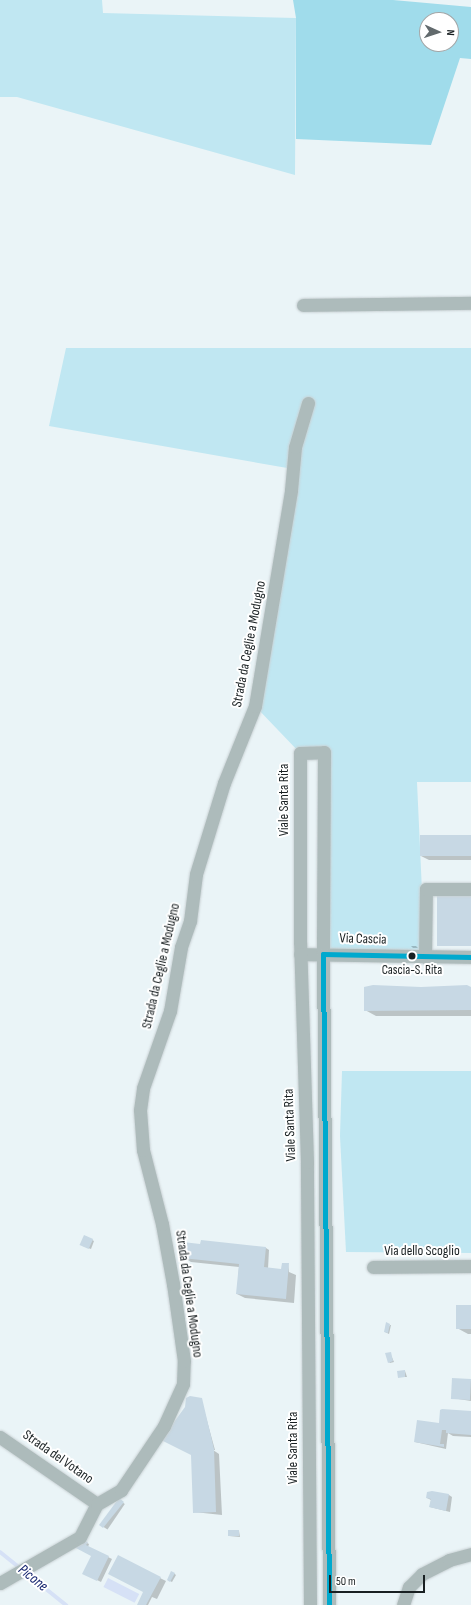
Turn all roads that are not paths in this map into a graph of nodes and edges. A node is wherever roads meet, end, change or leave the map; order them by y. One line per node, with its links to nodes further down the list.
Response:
1 (471, 304): 2 (street)
2 (303, 305)
3 (308, 402): 14 (street, Strada da Ceglie a Modugno)
4 (471, 889): 7 (street)
5 (300, 954): 6 (street, Via Cascia); 6 (street, Viale Santa Rita); 9 (street, Viale Santa Rita)
6 (323, 954): 7 (street, Via Cascia); 10 (street, Viale Santa Rita)
7 (425, 957): 8 (street, Via Cascia)
8 (471, 957)
9 (307, 1160): 10 (street); 17 (street, Viale Santa Rita)
10 (325, 1160): 18 (street, Viale Santa Rita)
11 (471, 1266): 12 (street, Via dello Scoglio)
12 (373, 1267)
13 (0, 1437): 14 (street, Strada del Votano)
14 (97, 1504): 16 (street)
15 (471, 1554): 19 (street)
16 (0, 1583)
17 (310, 1605)
18 (329, 1605)
19 (402, 1605)

